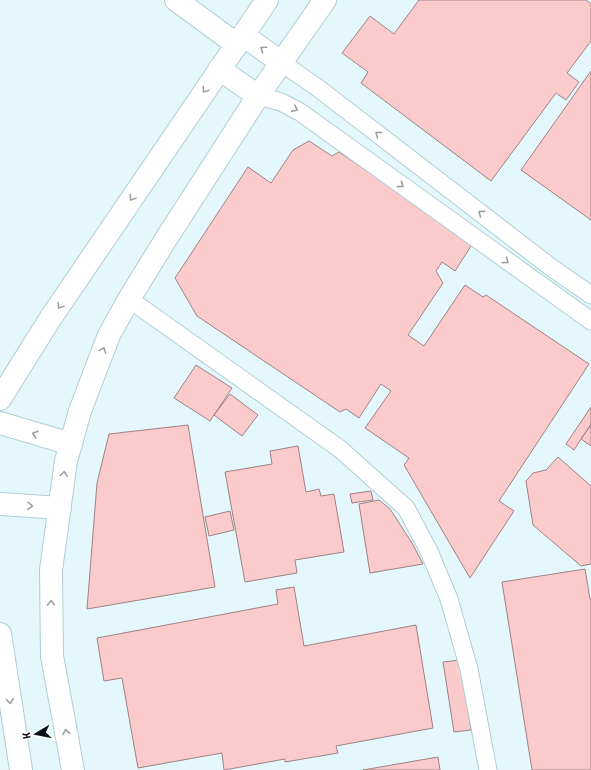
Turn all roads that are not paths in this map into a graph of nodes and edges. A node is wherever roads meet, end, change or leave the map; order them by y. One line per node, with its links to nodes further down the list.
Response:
1 (176, 0): 4 (street)
2 (267, 0): 4 (street)
3 (325, 0): 5 (street)
4 (239, 40): 5 (street, one-way to 4); 6 (street)
5 (282, 63): 7 (street); 8 (street, one-way to 5)
6 (219, 69): 7 (street); 13 (street, one-way to 13)
7 (258, 96): 9 (street, one-way to 9); 11 (street)
8 (552, 268): 9 (street); 10 (street)
9 (539, 285): 12 (street)
10 (591, 295)
11 (129, 299): 15 (street, one-way to 11); 21 (street)
12 (591, 321)
13 (0, 399)
14 (0, 423): 15 (street, one-way to 14)
15 (71, 444): 17 (street, one-way to 15)
16 (0, 504): 17 (street, one-way to 17)
17 (60, 508): 20 (street, one-way to 17)
18 (0, 634): 19 (street, one-way to 19)
19 (21, 770)
20 (73, 770)
21 (488, 770)

